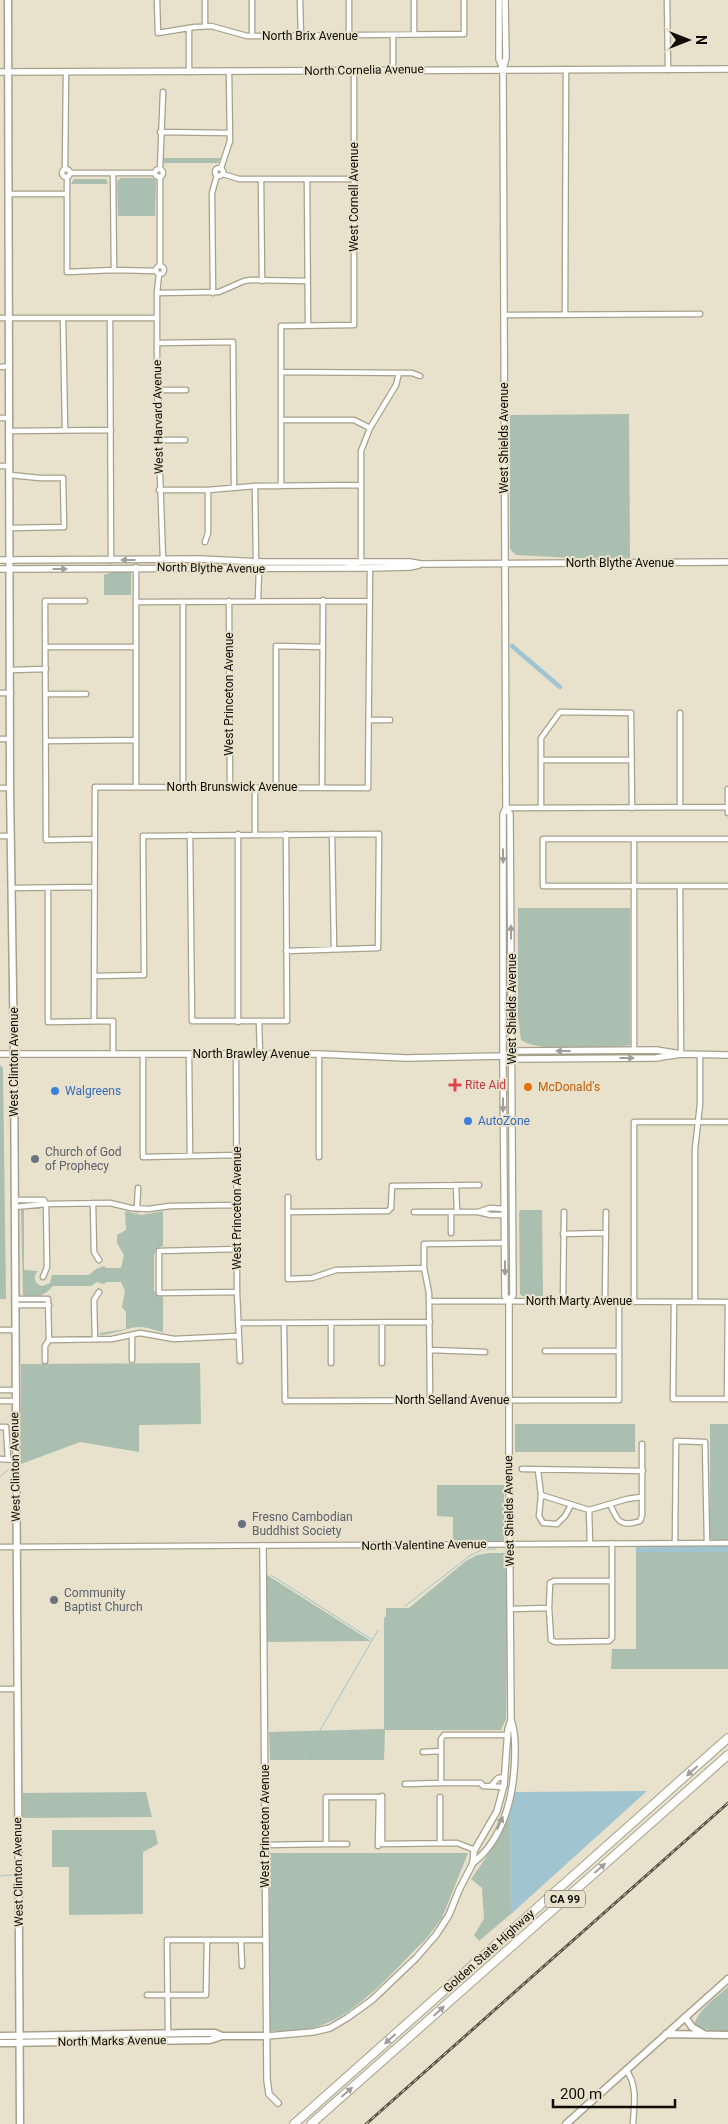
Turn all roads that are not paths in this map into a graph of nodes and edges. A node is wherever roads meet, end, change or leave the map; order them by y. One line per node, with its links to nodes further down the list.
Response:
1 (8, 0): 26 (main road, West Clinton Avenue)
2 (158, 0): 13 (street, North Brix Avenue)
3 (205, 0): 12 (street)
4 (252, 0): 16 (street)
5 (300, 0): 17 (street)
6 (349, 0): 18 (street)
7 (414, 0): 14 (street)
8 (464, 0): 14 (street, North Brix Avenue)
9 (499, 0): 19 (street, West Shields Avenue)
10 (505, 0): 19 (street, West Shields Avenue)
11 (667, 0): 24 (street)
12 (206, 26): 13 (street, North Brix Avenue); 16 (street, North Brix Avenue)
13 (189, 28): 28 (street)
14 (414, 34): 15 (street, North Brix Avenue)
15 (393, 35): 18 (street, North Brix Avenue); 22 (street)
16 (252, 36): 17 (street, North Brix Avenue)
17 (301, 36): 18 (street, North Brix Avenue)
18 (348, 36)
19 (503, 69): 22 (street, North Cornelia Avenue); 23 (street, North Cornelia Avenue); 49 (street, West Shields Avenue)
20 (728, 69): 24 (street, North Cornelia Avenue)
21 (354, 70): 22 (street, North Cornelia Avenue); 29 (street, North Cornelia Avenue); 39 (street, West Cornell Avenue)
22 (393, 70)
23 (566, 70): 24 (street, North Cornelia Avenue); 50 (street)
24 (668, 70)
25 (0, 72): 26 (street, North Cornelia Avenue)
26 (8, 72): 27 (street, North Cornelia Avenue); 40 (main road, West Clinton Avenue)
27 (66, 72): 28 (street, North Cornelia Avenue); 35 (street)
28 (189, 72): 29 (street, North Cornelia Avenue)
29 (229, 72): 32 (street)
30 (162, 92): 31 (street)
31 (160, 132): 32 (street); 36 (street)
32 (230, 133): 34 (street)
33 (113, 173): 35 (street); 36 (street); 42 (street)
34 (220, 174): 37 (street); 47 (street)
35 (68, 175): 41 (street)
36 (158, 175): 43 (street)
37 (261, 179): 38 (street); 44 (street)
38 (307, 180): 39 (street); 45 (street)
39 (353, 180): 56 (street, West Cornell Avenue)
40 (8, 194): 41 (street); 52 (main road, West Clinton Avenue)
41 (67, 194): 42 (street)
42 (114, 270): 43 (street)
43 (158, 272): 46 (street, West Harvard Avenue)
44 (262, 281): 45 (street); 47 (street)
45 (307, 281): 56 (street)
46 (157, 293): 47 (street); 54 (street, West Harvard Avenue)
47 (213, 293)
48 (700, 314): 50 (street)
49 (504, 315): 50 (street); 92 (street, West Shields Avenue)
50 (566, 315)
51 (0, 318): 52 (street)
52 (10, 318): 55 (street); 59 (main road, West Clinton Avenue)
53 (110, 318): 54 (street); 55 (street); 70 (street)
54 (156, 318): 57 (street, West Harvard Avenue)
55 (63, 319): 69 (street)
56 (308, 326): 60 (street)
57 (157, 343): 63 (street, West Harvard Avenue); 80 (street)
58 (0, 366): 59 (street)
59 (10, 366): 66 (main road, West Clinton Avenue)
60 (281, 372): 61 (street); 67 (street)
61 (399, 373): 62 (street); 68 (street)
62 (420, 376)
63 (157, 390): 64 (street); 72 (street, West Harvard Avenue)
64 (186, 390)
65 (0, 418): 66 (street)
66 (10, 418): 71 (main road, West Clinton Avenue)
67 (282, 420): 68 (street); 79 (street)
68 (370, 428): 77 (street)
69 (65, 430): 70 (street); 71 (street)
70 (110, 430): 88 (street)
71 (11, 431): 75 (main road, West Clinton Avenue)
72 (158, 440): 73 (street); 81 (street, West Harvard Avenue)
73 (185, 440)
74 (0, 466): 75 (street)
75 (10, 466): 76 (main road, West Clinton Avenue)
76 (10, 475): 83 (main road, West Clinton Avenue); 83 (street)
77 (361, 485): 79 (street); 89 (street)
78 (255, 486): 79 (street); 80 (street); 94 (street)
79 (281, 486)
80 (234, 487): 82 (street)
81 (159, 490): 82 (street); 85 (street, West Harvard Avenue)
82 (208, 490): 84 (street)
83 (10, 528): 87 (main road, West Clinton Avenue)
84 (205, 542)
85 (163, 559): 88 (street, North Blythe Avenue, one-way to 88); 94 (street, North Blythe Avenue)
86 (0, 560): 87 (street, North Blythe Avenue)
87 (11, 560): 88 (street, North Blythe Avenue); 98 (main road, West Clinton Avenue)
88 (111, 560)
89 (361, 562): 90 (street, North Blythe Avenue); 94 (street, North Blythe Avenue); 99 (street)
90 (386, 562): 93 (street, North Blythe Avenue); 96 (street)
91 (728, 562): 92 (street, North Blythe Avenue)
92 (505, 563): 93 (street, North Blythe Avenue); 136 (street, West Shields Avenue)
93 (421, 564): 96 (street, North Blythe Avenue)
94 (257, 565): 95 (street, North Blythe Avenue); 99 (street, North Blythe Avenue); 100 (street)
95 (136, 567): 98 (street, North Blythe Avenue, one-way to 95); 105 (street)
96 (369, 568): 99 (street, North Blythe Avenue); 102 (street)
97 (0, 569): 98 (street, North Blythe Avenue)
98 (11, 569): 111 (main road, West Clinton Avenue)
99 (343, 569)
100 (258, 600): 101 (street); 104 (street)
101 (323, 600): 102 (street); 109 (street)
102 (369, 600): 117 (street)
103 (85, 601): 107 (street)
104 (229, 601): 106 (street); 128 (street, West Princeton Avenue)
105 (136, 602): 106 (street); 108 (street)
106 (183, 603): 127 (street)
107 (46, 647): 108 (street); 110 (street)
108 (136, 647): 121 (street)
109 (323, 647): 125 (street); 132 (street)
110 (46, 669): 111 (street); 114 (street)
111 (11, 670): 113 (main road, West Clinton Avenue)
112 (0, 693): 113 (street)
113 (11, 693): 120 (main road, West Clinton Avenue)
114 (46, 694): 115 (street); 122 (street)
115 (86, 694)
116 (680, 713): 134 (street)
117 (369, 720): 118 (street); 132 (street, North Brunswick Avenue)
118 (390, 720)
119 (0, 739): 120 (street)
120 (10, 739): 131 (main road, West Clinton Avenue)
121 (136, 740): 122 (street); 126 (street)
122 (46, 741): 147 (street)
123 (541, 760): 124 (street); 124 (street); 137 (street)
124 (632, 760): 138 (street)
125 (276, 786): 129 (street, North Brunswick Avenue); 132 (street, North Brunswick Avenue)
126 (136, 787): 127 (street, North Brunswick Avenue); 147 (street, North Brunswick Avenue)
127 (183, 787): 128 (street, North Brunswick Avenue)
128 (230, 787): 129 (street, North Brunswick Avenue)
129 (255, 787): 141 (street)
130 (0, 788): 131 (street)
131 (10, 788): 146 (main road, West Clinton Avenue)
132 (322, 788)
133 (728, 789): 135 (street)
134 (680, 807): 135 (street); 138 (street)
135 (728, 807): 139 (street)
136 (506, 808): 137 (street); 164 (street, West Shields Avenue, one-way to 136); 176 (street, West Shields Avenue, one-way to 176)
137 (541, 808): 138 (street)
138 (632, 808)
139 (728, 813)
140 (238, 834): 141 (street); 144 (street); 160 (street)
141 (255, 834): 142 (street)
142 (286, 834): 143 (street); 157 (street)
143 (332, 834): 156 (street); 156 (street)
144 (190, 835): 158 (street); 160 (street)
145 (0, 836): 146 (street)
146 (11, 836): 154 (main road, West Clinton Avenue)
147 (94, 839): 150 (street)
148 (634, 839): 149 (street); 151 (street); 151 (street)
149 (728, 839)
150 (94, 886): 155 (street); 158 (street)
151 (634, 886): 152 (street); 163 (street)
152 (680, 886): 153 (street); 170 (street)
153 (728, 886)
154 (12, 888): 155 (street); 166 (main road, West Clinton Avenue)
155 (48, 888): 159 (street)
156 (334, 949): 157 (street)
157 (286, 951): 161 (street)
158 (95, 976): 159 (street)
159 (94, 1021): 167 (street)
160 (238, 1022): 161 (street)
161 (259, 1022): 173 (street)
162 (619, 1050): 163 (street, North Brawley Avenue); 164 (street, North Brawley Avenue, one-way to 164); 177 (street)
163 (634, 1050): 170 (street, North Brawley Avenue)
164 (512, 1051): 176 (street, North Brawley Avenue); 178 (street, West Shields Avenue)
165 (0, 1054): 166 (street, North Brawley Avenue)
166 (14, 1054): 167 (street, North Brawley Avenue); 192 (main road, West Clinton Avenue)
167 (113, 1054): 168 (street, North Brawley Avenue)
168 (143, 1054): 171 (street, North Brawley Avenue); 183 (street)
169 (319, 1054): 173 (street, North Brawley Avenue); 176 (street, North Brawley Avenue); 184 (street)
170 (681, 1054): 174 (street, North Brawley Avenue); 177 (street, North Brawley Avenue, one-way to 170)
171 (189, 1055): 172 (street, North Brawley Avenue); 183 (street)
172 (236, 1055): 173 (street, North Brawley Avenue); 182 (street, West Princeton Avenue)
173 (260, 1055)
174 (700, 1055): 175 (street, North Brawley Avenue); 179 (street)
175 (728, 1055)
176 (503, 1056): 178 (street, North Brawley Avenue); 181 (street, West Shields Avenue, one-way to 181)
177 (581, 1058): 178 (street, North Brawley Avenue)
178 (512, 1059): 185 (street, West Shields Avenue)
179 (697, 1121): 180 (street); 219 (street); 221 (street)
180 (728, 1122)
181 (504, 1134): 185 (street); 186 (street, West Shields Avenue)
182 (237, 1155): 183 (street); 195 (street, West Princeton Avenue)
183 (190, 1156)
184 (319, 1157)
185 (512, 1158): 194 (street, West Shields Avenue)
186 (504, 1167): 194 (street); 200 (street, West Shields Avenue)
187 (456, 1185): 188 (street); 197 (street); 199 (street)
188 (480, 1185)
189 (138, 1188): 196 (street)
190 (288, 1197): 197 (street)
191 (93, 1203): 193 (street); 196 (street); 208 (street)
192 (15, 1204): 193 (street); 216 (main road, West Clinton Avenue)
193 (46, 1204): 210 (street)
194 (512, 1204): 214 (street, West Shields Avenue)
195 (237, 1205): 196 (street); 207 (street, West Princeton Avenue)
196 (137, 1209)
197 (288, 1212): 209 (street)
198 (414, 1212): 199 (street)
199 (454, 1212): 200 (street); 203 (street)
200 (505, 1212): 206 (street, West Shields Avenue)
201 (564, 1212): 204 (street)
202 (606, 1212): 205 (street)
203 (451, 1233)
204 (563, 1234): 205 (street); 215 (street)
205 (606, 1234): 217 (street)
206 (505, 1243): 209 (street); 214 (street, West Shields Avenue, one-way to 214)
207 (238, 1249): 212 (street, West Princeton Avenue); 212 (street)
208 (99, 1260)
209 (424, 1268): 213 (street)
210 (43, 1278)
211 (99, 1292): 232 (street)
212 (237, 1292): 224 (street, West Princeton Avenue)
213 (430, 1301): 214 (street, North Marty Avenue); 223 (street)
214 (510, 1301): 215 (street, North Marty Avenue); 247 (street, West Shields Avenue)
215 (563, 1301): 217 (street, North Marty Avenue)
216 (15, 1302): 229 (main road, West Clinton Avenue); 233 (street)
217 (606, 1302): 218 (street, North Marty Avenue)
218 (619, 1302): 219 (street, North Marty Avenue); 236 (street)
219 (634, 1302): 220 (street, North Marty Avenue)
220 (674, 1302): 221 (street, North Marty Avenue); 245 (street)
221 (695, 1302): 222 (street, North Marty Avenue)
222 (728, 1302): 245 (street)
223 (430, 1322): 227 (street); 234 (street)
224 (238, 1323): 225 (street); 231 (street, West Princeton Avenue)
225 (284, 1323): 226 (street); 246 (street, North Selland Avenue)
226 (331, 1323): 227 (street); 241 (street)
227 (382, 1323): 242 (street)
228 (0, 1330): 229 (street)
229 (14, 1330): 244 (main road, West Clinton Avenue)
230 (132, 1336): 231 (street); 232 (street); 239 (street)
231 (238, 1336): 240 (street, West Princeton Avenue)
232 (95, 1339): 233 (street)
233 (49, 1340): 238 (street)
234 (430, 1350): 237 (street); 246 (street)
235 (546, 1351): 236 (street)
236 (619, 1351): 247 (street, North Selland Avenue)
237 (485, 1352)
238 (45, 1360)
239 (132, 1360)
240 (240, 1361)
241 (331, 1363)
242 (382, 1363)
243 (0, 1390): 244 (street)
244 (14, 1390): 249 (main road, West Clinton Avenue)
245 (727, 1399)
246 (430, 1400): 247 (street, North Selland Avenue)
247 (509, 1400): 262 (street, West Shields Avenue)
248 (0, 1401): 249 (street)
249 (15, 1401): 253 (main road, West Clinton Avenue)
250 (0, 1427): 253 (street)
251 (642, 1444): 256 (street)
252 (0, 1459): 253 (street)
253 (12, 1460): 269 (main road, West Clinton Avenue)
254 (522, 1469): 255 (street)
255 (538, 1470): 256 (street); 257 (street)
256 (643, 1471): 258 (street)
257 (540, 1495): 260 (street); 260 (street)
258 (641, 1497): 259 (street); 259 (street)
259 (610, 1504): 261 (street)
260 (571, 1505): 261 (street)
261 (590, 1510): 263 (street)
262 (510, 1543): 263 (street, North Valentine Avenue); 270 (street, North Valentine Avenue); 273 (street, West Shields Avenue)
263 (590, 1543): 264 (street, North Valentine Avenue)
264 (612, 1543): 265 (street, North Valentine Avenue); 271 (street)
265 (675, 1543): 266 (street, North Valentine Avenue); 266 (street)
266 (707, 1543): 267 (street, North Valentine Avenue)
267 (728, 1543)
268 (0, 1546): 269 (street, North Valentine Avenue)
269 (16, 1546): 270 (street, North Valentine Avenue); 275 (main road, West Clinton Avenue)
270 (263, 1546): 292 (street, West Princeton Avenue)
271 (612, 1581): 272 (street); 272 (street)
272 (549, 1608): 273 (street)
273 (510, 1609): 276 (street, West Shields Avenue)
274 (0, 1689): 275 (street)
275 (17, 1689): 313 (main road, West Clinton Avenue)
276 (511, 1720): 277 (street, West Shields Avenue); 295 (street, West Shields Avenue, one-way to 276)
277 (508, 1735): 280 (street); 282 (street, West Shields Avenue)
278 (728, 1738): 320 (highway, Golden State Highway / CA 99, one-way to 320)
279 (423, 1752): 280 (street)
280 (441, 1752): 283 (street)
281 (728, 1755): 321 (highway, Golden State Highway / CA 99, one-way to 281)
282 (505, 1777): 285 (street); 286 (street, West Shields Avenue)
283 (441, 1783): 284 (street); 285 (street)
284 (405, 1784)
285 (491, 1786): 286 (street)
286 (504, 1787): 294 (street, West Shields Avenue)
287 (382, 1796): 289 (street)
288 (440, 1797): 289 (street)
289 (440, 1843): 294 (street)
290 (326, 1844): 291 (street); 292 (street); 293 (street)
291 (347, 1844)
292 (265, 1845): 299 (street, West Princeton Avenue)
293 (378, 1846)
294 (475, 1850): 295 (street, West Shields Avenue)
295 (473, 1862): 296 (street, West Shields Avenue)
296 (436, 1935): 312 (street, North Marks Avenue)
297 (207, 1940): 298 (street); 303 (street); 303 (street)
298 (241, 1940): 299 (street); 300 (street)
299 (265, 1940): 312 (street, West Princeton Avenue)
300 (242, 1966)
301 (728, 1979): 304 (main road)
302 (147, 1995): 303 (street)
303 (168, 1995): 305 (street)
304 (685, 2017): 307 (main road); 308 (main road)
305 (168, 2033): 306 (main road, North Marks Avenue); 313 (main road, North Marks Avenue)
306 (194, 2033): 311 (main road, North Marks Avenue); 314 (main road)
307 (666, 2034): 308 (main road); 316 (main road)
308 (705, 2035): 309 (main road)
309 (728, 2035)
310 (0, 2036): 313 (main road, North Marks Avenue)
311 (222, 2036): 312 (main road, North Marks Avenue); 314 (main road, North Marks Avenue)
312 (267, 2036): 317 (street, West Princeton Avenue)
313 (20, 2039): 314 (main road, North Marks Avenue); 315 (main road, North Marks Avenue); 319 (main road, West Clinton Avenue)
314 (172, 2040)
315 (0, 2043)
316 (626, 2070): 318 (main road); 322 (street)
317 (278, 2103)
318 (569, 2123)
319 (20, 2124)
320 (292, 2124)
321 (311, 2124)
322 (634, 2124)

